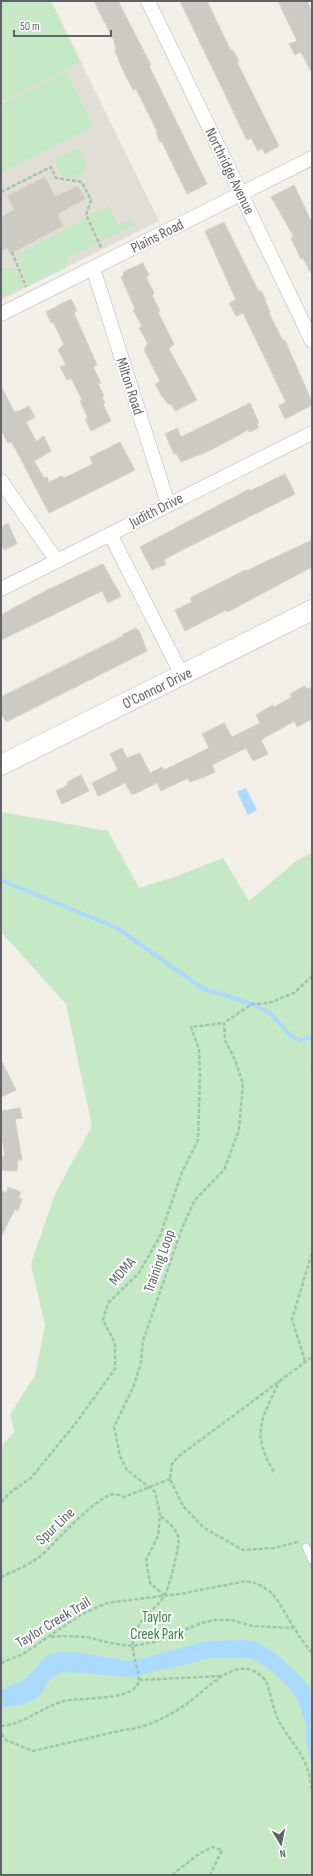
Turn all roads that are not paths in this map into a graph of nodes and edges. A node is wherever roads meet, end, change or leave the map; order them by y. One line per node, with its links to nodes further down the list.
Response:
1 (148, 1): 3 (street, Northridge Avenue)
2 (312, 158): 3 (street, Plains Road)
3 (241, 194): 4 (street, Plains Road); 6 (street, Northridge Avenue)
4 (93, 268): 5 (street, Plains Road); 9 (street, Milton Road)
5 (1, 314)
6 (312, 341)
7 (312, 433): 9 (street, Judith Drive)
8 (1, 481): 11 (street)
9 (168, 504): 10 (street, Judith Drive)
10 (110, 534): 11 (street, Judith Drive); 14 (street)
11 (57, 561): 12 (street, Judith Drive)
12 (1, 589)
13 (312, 610): 14 (main road, O'Connor Drive)
14 (182, 675): 15 (main road, O'Connor Drive)
15 (1, 765)
16 (305, 1544): 17 (lane)
17 (312, 1560)

